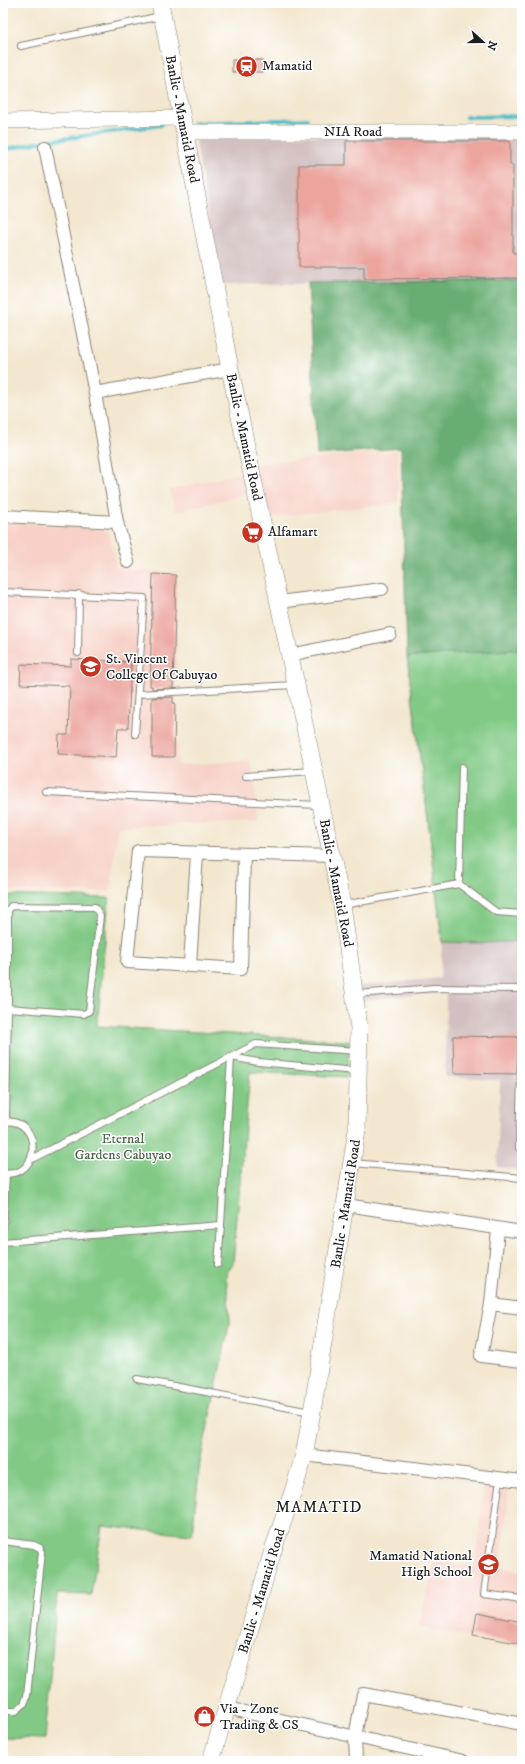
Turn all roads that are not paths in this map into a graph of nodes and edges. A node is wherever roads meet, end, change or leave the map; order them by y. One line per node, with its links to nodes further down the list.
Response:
1 (162, 9): 2 (lane); 4 (main road, Banlic - Mamatid Road)
2 (21, 46)
3 (3, 121): 4 (street, NIA Road)
4 (183, 125): 5 (street, NIA Road); 7 (main road, Banlic - Mamatid Road)
5 (522, 132)
6 (45, 147): 8 (street)
7 (230, 369): 8 (street); 15 (main road, Banlic - Mamatid Road)
8 (95, 393): 10 (street)
9 (3, 516): 10 (street)
10 (117, 522): 11 (street)
11 (128, 562)
12 (382, 589): 15 (street)
13 (3, 592): 14 (lane)
14 (79, 594): 17 (lane); 20 (lane)
15 (279, 602): 18 (main road, Banlic - Mamatid Road)
16 (390, 634): 18 (street)
17 (78, 653)
18 (290, 655): 19 (main road, Banlic - Mamatid Road)
19 (296, 685): 20 (lane); 23 (main road, Banlic - Mamatid Road)
20 (138, 694): 21 (lane)
21 (135, 734)
22 (462, 767): 30 (lane)
23 (314, 771): 24 (lane); 26 (main road, Banlic - Mamatid Road)
24 (246, 776)
25 (46, 792): 26 (lane)
26 (321, 805): 29 (main road, Banlic - Mamatid Road)
27 (196, 854): 28 (street); 33 (street); 33 (street)
28 (244, 855): 29 (street); 33 (street)
29 (332, 856): 31 (main road, Banlic - Mamatid Road)
30 (459, 884): 31 (lane); 32 (lane)
31 (342, 905): 35 (main road, Banlic - Mamatid Road)
32 (522, 914)
33 (190, 965)
34 (522, 989): 35 (lane)
35 (355, 994): 38 (main road, Banlic - Mamatid Road)
36 (8, 1008): 36 (lane); 41 (lane)
37 (522, 1039): 42 (lane)
38 (358, 1051): 39 (lane); 40 (main road, Banlic - Mamatid Road)
39 (231, 1057): 40 (lane); 43 (lane); 48 (lane)
40 (358, 1071): 44 (main road, Banlic - Mamatid Road)
41 (4, 1121): 43 (lane)
42 (522, 1151)
43 (30, 1160): 45 (lane)
44 (353, 1163): 46 (lane); 47 (main road, Banlic - Mamatid Road)
45 (4, 1174): 49 (lane)
46 (522, 1178)
47 (346, 1205): 50 (street); 58 (main road, Banlic - Mamatid Road)
48 (221, 1225): 52 (lane); 53 (lane)
49 (3, 1228)
50 (498, 1230): 51 (street); 54 (street)
51 (522, 1232)
52 (3, 1242)
53 (218, 1264)
54 (491, 1304): 55 (street); 56 (street)
55 (522, 1308)
56 (522, 1361)
57 (137, 1379): 58 (lane)
58 (312, 1412): 59 (main road, Banlic - Mamatid Road)
59 (304, 1455): 60 (street); 64 (main road, Banlic - Mamatid Road)
60 (500, 1479): 61 (street); 63 (lane)
61 (522, 1481)
62 (3, 1541): 65 (lane)
63 (522, 1599)
64 (227, 1708): 67 (street); 68 (main road, Banlic - Mamatid Road)
65 (3, 1711)
66 (522, 1724): 67 (street)
67 (355, 1737): 69 (street); 70 (street)
68 (211, 1761)
69 (356, 1761)
70 (463, 1761)

